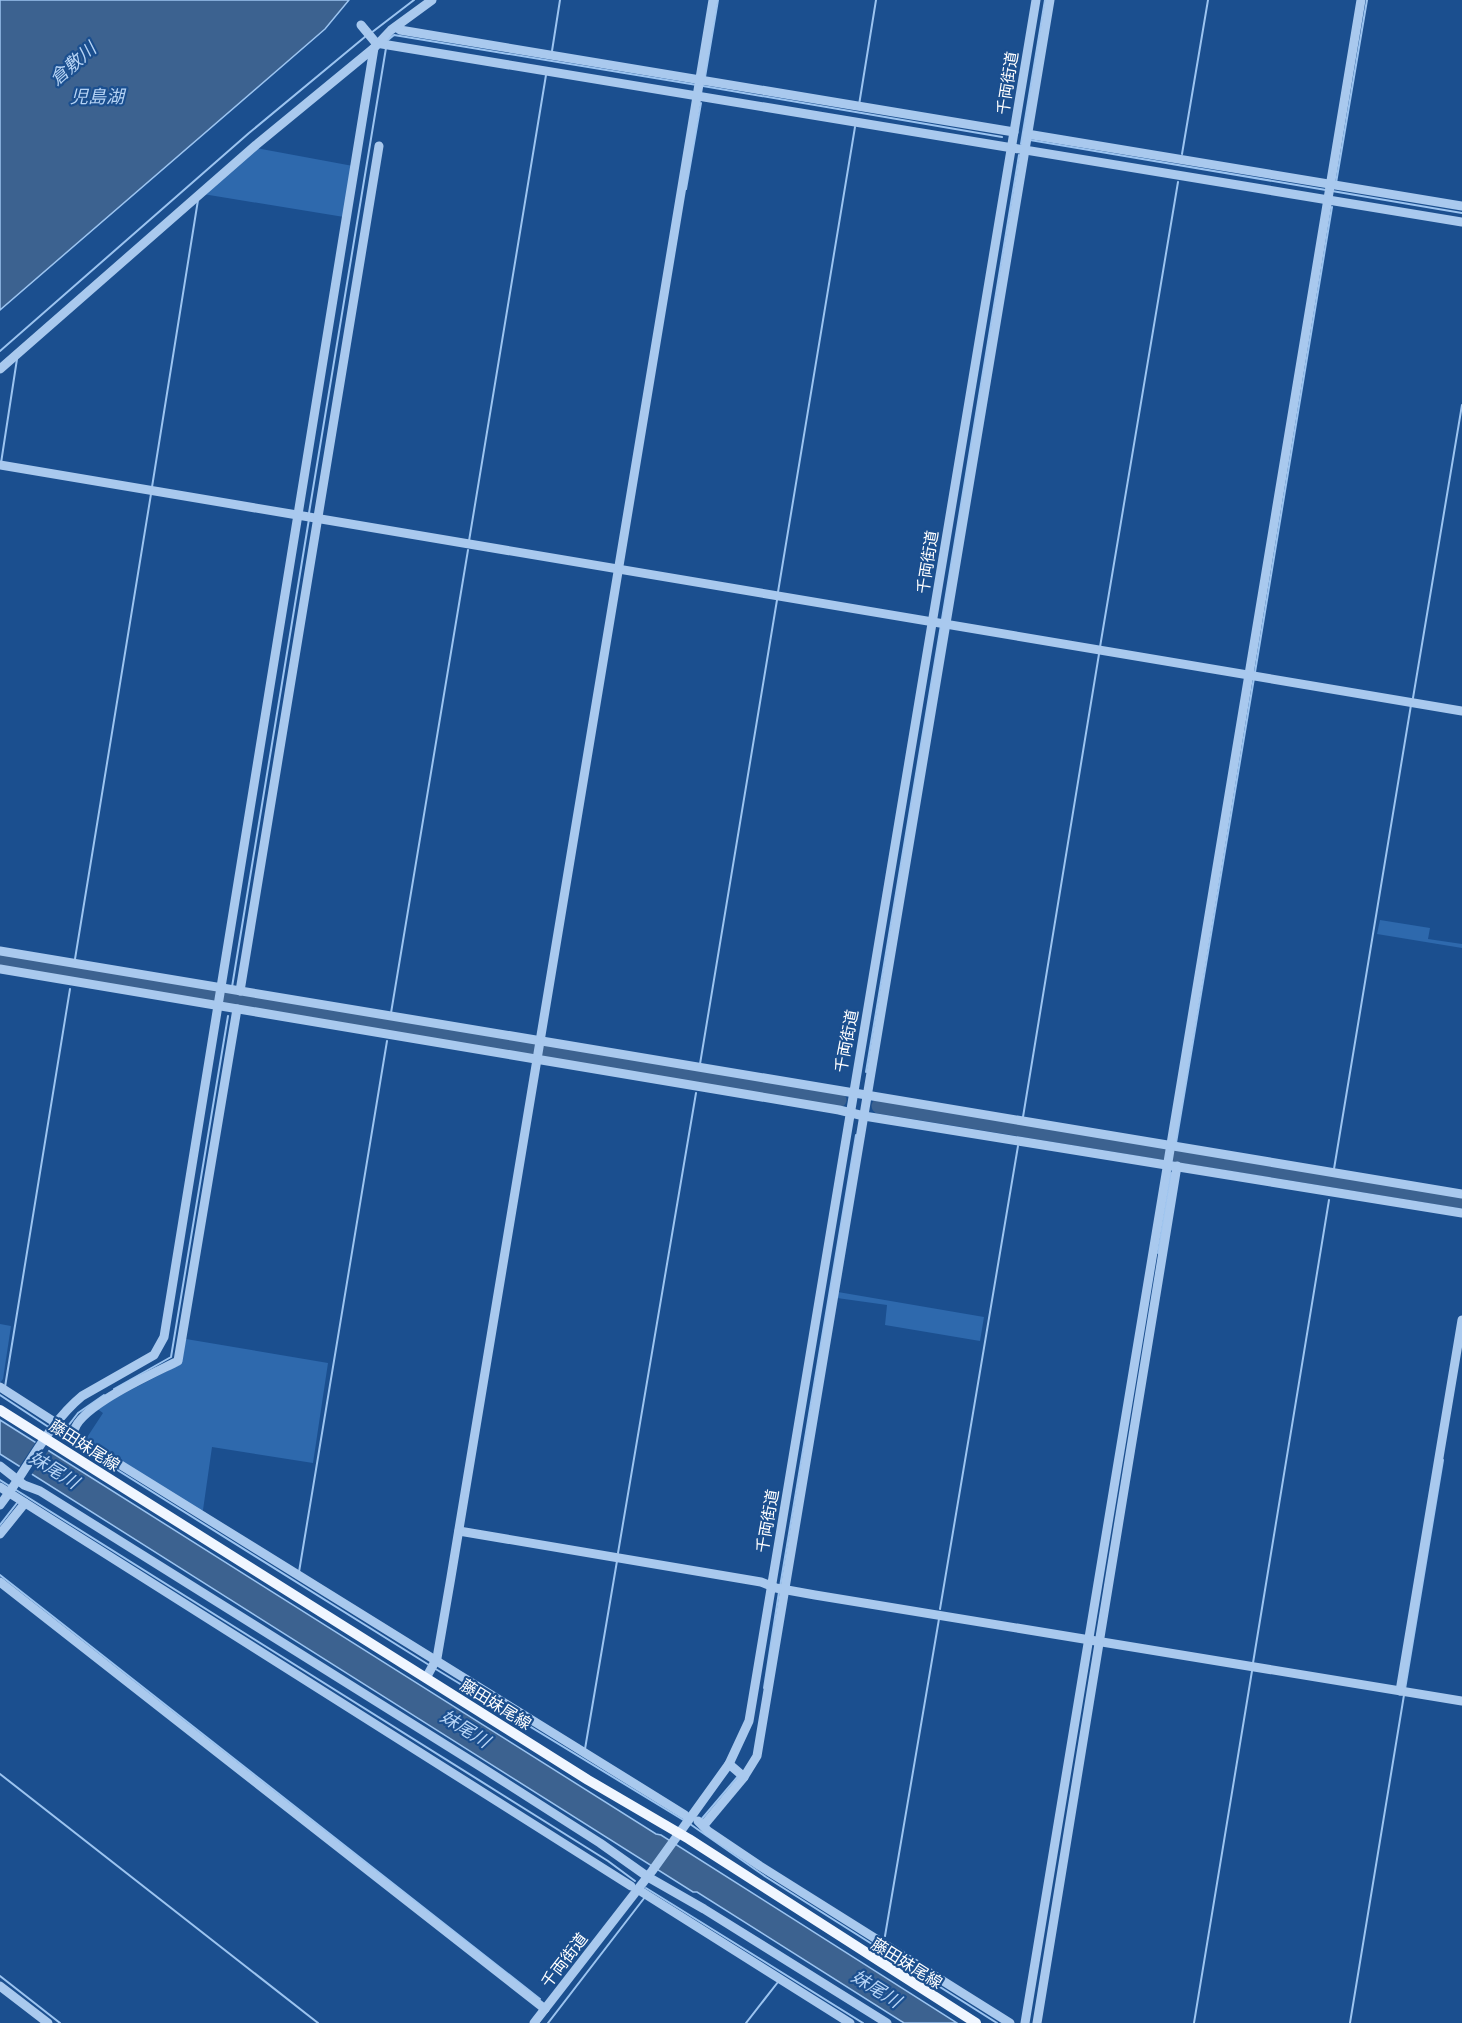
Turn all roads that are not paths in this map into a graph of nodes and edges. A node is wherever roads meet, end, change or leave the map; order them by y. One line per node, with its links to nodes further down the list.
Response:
1 (432, 0): 7 (street)
2 (713, 0): 8 (street)
3 (1036, 0): 10 (street, 千両街道)
4 (1050, 0): 11 (street)
5 (1360, 0): 16 (street)
6 (362, 28): 7 (street)
7 (384, 39): 8 (street); 8 (street); 19 (street); 21 (street)
8 (700, 84): 9 (street); 9 (street); 22 (street)
9 (855, 110): 10 (street); 13 (street)
10 (1014, 132): 13 (street, 千両街道)
11 (1027, 134): 14 (street); 15 (street)
12 (379, 146): 21 (street)
13 (1012, 147): 14 (street); 23 (street, 千両街道)
14 (1025, 149): 15 (street); 23 (street)
15 (1175, 166): 16 (street); 16 (street)
16 (1331, 189): 17 (street); 18 (street); 24 (street)
17 (1462, 206)
18 (1462, 222)
19 (0, 369)
20 (1, 465): 21 (street)
21 (308, 517): 22 (street); 29 (street); 29 (street)
22 (619, 570): 23 (street); 33 (street)
23 (940, 624): 24 (street); 36 (street, 千両街道); 37 (street)
24 (1252, 675): 25 (street); 41 (street)
25 (1462, 711)
26 (0, 951): 28 (street)
27 (0, 969): 28 (street)
28 (68, 971): 29 (street); 30 (street)
29 (229, 990): 30 (street); 32 (street)
30 (219, 1004): 31 (street); 47 (street)
31 (237, 1010): 32 (street); 47 (street)
32 (384, 1021): 33 (street); 33 (street)
33 (538, 1050): 34 (street); 35 (street); 58 (street)
34 (696, 1070): 35 (street); 36 (street)
35 (693, 1084): 38 (street)
36 (852, 1094): 37 (street); 38 (street, 千両街道)
37 (866, 1096): 39 (street); 40 (street)
38 (849, 1112): 39 (street); 61 (street, 千両街道)
39 (864, 1116): 40 (street); 61 (street)
40 (1024, 1130): 41 (street); 42 (street)
41 (1172, 1147): 42 (street); 44 (street)
42 (1167, 1162): 43 (street); 62 (street)
43 (1177, 1166): 44 (street); 62 (street)
44 (1329, 1178): 45 (street); 46 (street)
45 (1462, 1194)
46 (1462, 1213)
47 (189, 1245): 50 (street); 50 (street)
48 (1462, 1320): 64 (street)
49 (2, 1388): 52 (street)
50 (102, 1395): 52 (street); 63 (street)
51 (0, 1410): 52 (main road, 藤田妹尾線)
52 (50, 1432): 54 (street); 63 (main road, 藤田妹尾線)
53 (0, 1466): 54 (street)
54 (14, 1485): 55 (street); 56 (street); 57 (street); 68 (street)
55 (0, 1487)
56 (25, 1503): 59 (street); 68 (street)
57 (0, 1505)
58 (459, 1532): 61 (street); 63 (street)
59 (0, 1534)
60 (0, 1582): 75 (street)
61 (779, 1588): 62 (street); 66 (street, 千両街道); 67 (street)
62 (1094, 1642): 64 (street); 82 (street); 83 (street)
63 (432, 1668): 69 (street); 70 (main road, 藤田妹尾線)
64 (1400, 1691): 65 (street)
65 (1462, 1701)
66 (729, 1764): 67 (street); 70 (street, 千両街道)
67 (742, 1774): 81 (street)
68 (475, 1776): 71 (street); 72 (street)
69 (685, 1815)
70 (677, 1836): 71 (street, 千両街道); 80 (main road, 藤田妹尾線)
71 (650, 1874): 75 (street, 千両街道); 79 (street)
72 (631, 1886)
73 (642, 1892): 78 (street)
74 (0, 1986): 76 (street)
75 (545, 2009): 77 (street, 千両街道)
76 (48, 2023)
77 (534, 2023)
78 (850, 2023)
79 (886, 2023)
80 (976, 2023)
81 (1010, 2023)
82 (1025, 2023)
83 (1037, 2023)

